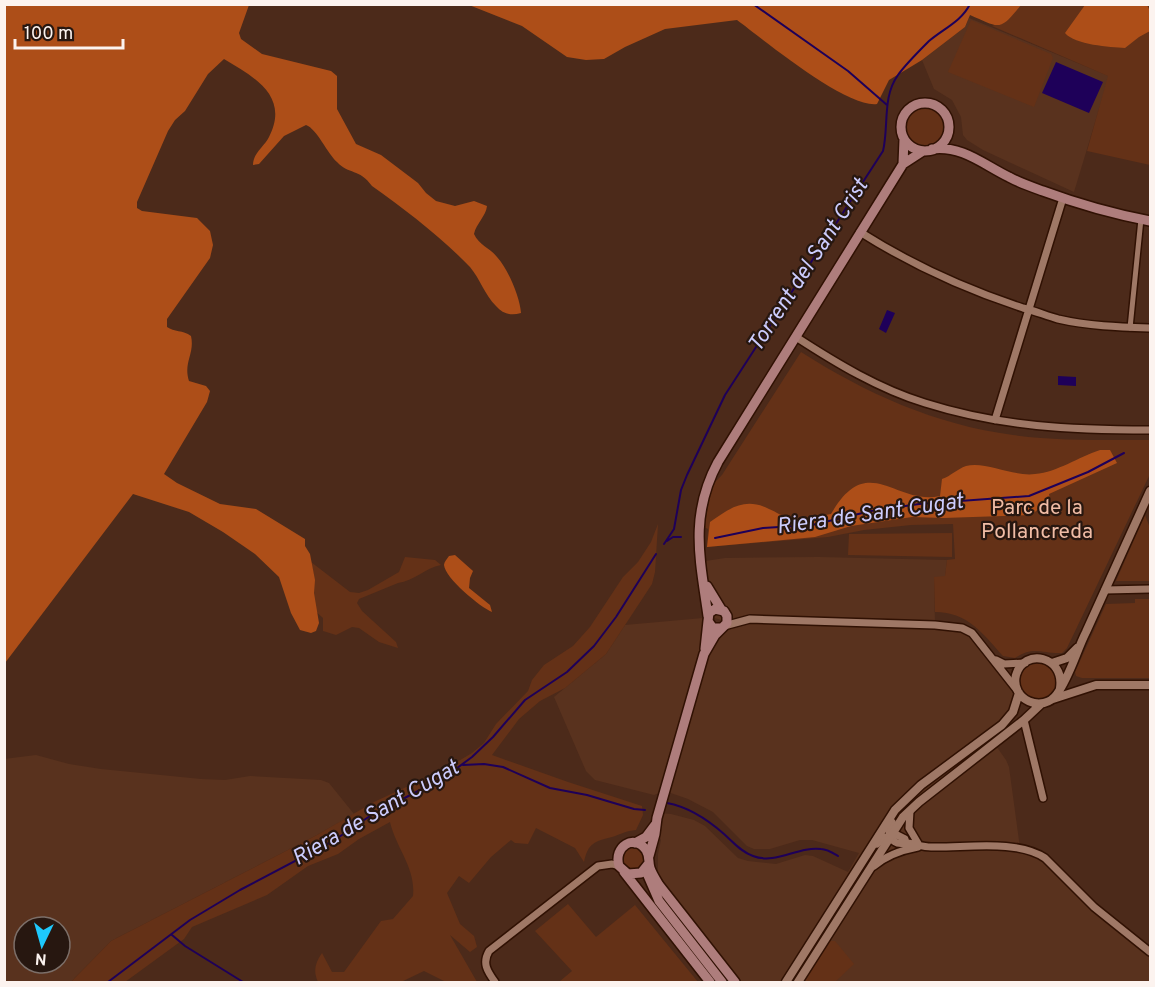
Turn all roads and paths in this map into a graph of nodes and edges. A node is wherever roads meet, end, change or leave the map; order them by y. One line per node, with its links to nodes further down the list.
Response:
1 (948, 130): 2 (main road); 3 (main road); 4 (main road)
2 (904, 139): 3 (main road); 5 (main road)
3 (928, 150): 4 (main road); 5 (main road)
4 (962, 152): 6 (main road)
5 (903, 164): 8 (main road)
6 (1064, 198): 7 (main road); 9 (street)
7 (1146, 220): 10 (street)
8 (860, 232): 9 (street); 12 (main road)
9 (1029, 310): 10 (street); 13 (street)
10 (1130, 327): 11 (street)
11 (1150, 328)
12 (796, 337): 13 (street); 16 (main road)
13 (995, 420): 14 (street)
14 (1150, 430)
15 (1150, 491): 18 (street)
16 (704, 580): 19 (main road); 20 (main road)
17 (1150, 589): 18 (street)
18 (1105, 590): 23 (street)
19 (723, 611): 20 (main road); 21 (street); 22 (main road)
20 (708, 618): 22 (main road); 24 (main road)
21 (750, 619): 22 (street); 25 (street)
22 (723, 627): 24 (main road)
23 (1079, 645): 27 (street); 29 (street)
24 (704, 654): 37 (main road)
25 (992, 658): 26 (street); 30 (street)
26 (1024, 663): 27 (street); 30 (street)
27 (1052, 663): 29 (street)
28 (1150, 685): 31 (street)
29 (1060, 688): 31 (street)
30 (1018, 692): 32 (street); 35 (street)
31 (1053, 699): 32 (street)
32 (1041, 704): 33 (street)
33 (1024, 720): 34 (street); 36 (street)
34 (1043, 798)
35 (899, 806): 38 (street); 42 (street)
36 (911, 810): 38 (street); 40 (street)
37 (656, 821): 39 (main road); 41 (main road)
38 (890, 836): 40 (street); 42 (street); 44 (street)
39 (635, 843): 41 (main road); 43 (main road)
40 (921, 846): 44 (street); 46 (street)
41 (648, 862): 43 (main road); 45 (main road); 50 (main road)
42 (859, 866): 51 (street)
43 (624, 871): 45 (main road); 47 (street); 48 (main road)
44 (867, 872): 52 (street)
45 (659, 901): 49 (main road)
46 (1150, 952)
47 (495, 982)
48 (710, 982)
49 (722, 982)
50 (735, 982)
51 (786, 982)
52 (798, 982)

